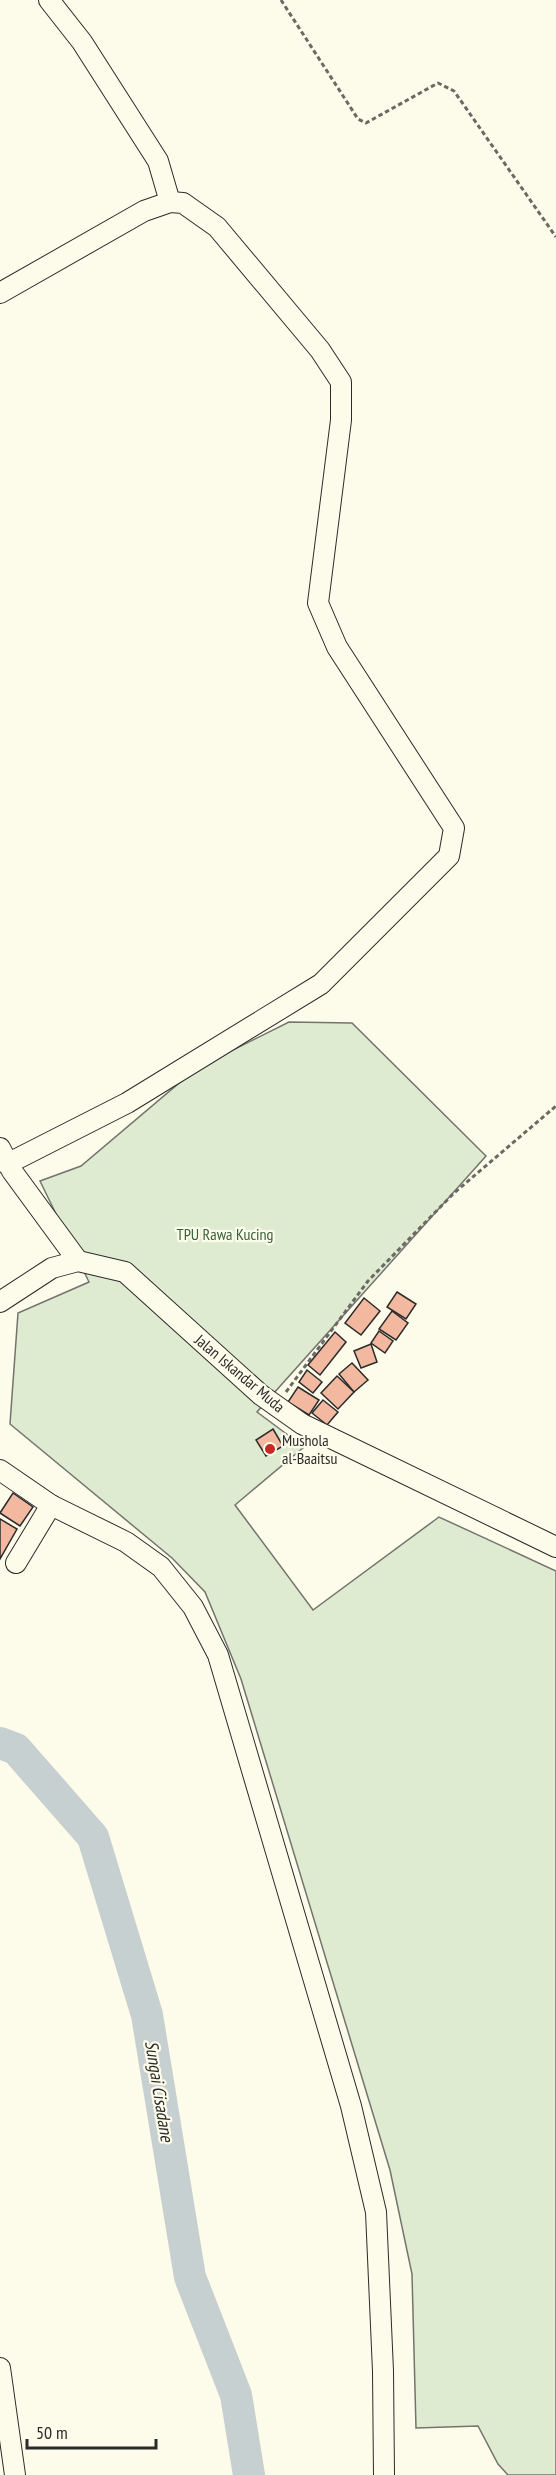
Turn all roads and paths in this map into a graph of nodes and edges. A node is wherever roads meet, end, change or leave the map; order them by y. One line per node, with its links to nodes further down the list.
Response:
1 (49, 0): 3 (street)
2 (281, 0): 4 (path)
3 (170, 202): 5 (street); 7 (street)
4 (556, 237)
5 (0, 292)
6 (556, 1106): 10 (path)
7 (4, 1156): 8 (street)
8 (78, 1261): 9 (street); 10 (street, Jalan Iskandar Muda)
9 (0, 1302)
10 (276, 1406): 13 (street, Jalan Iskandar Muda)
11 (0, 1470): 12 (street)
12 (51, 1505): 14 (street); 17 (street)
13 (556, 1547)
14 (16, 1563)
15 (0, 2368): 16 (street)
16 (15, 2475)
17 (384, 2475)

